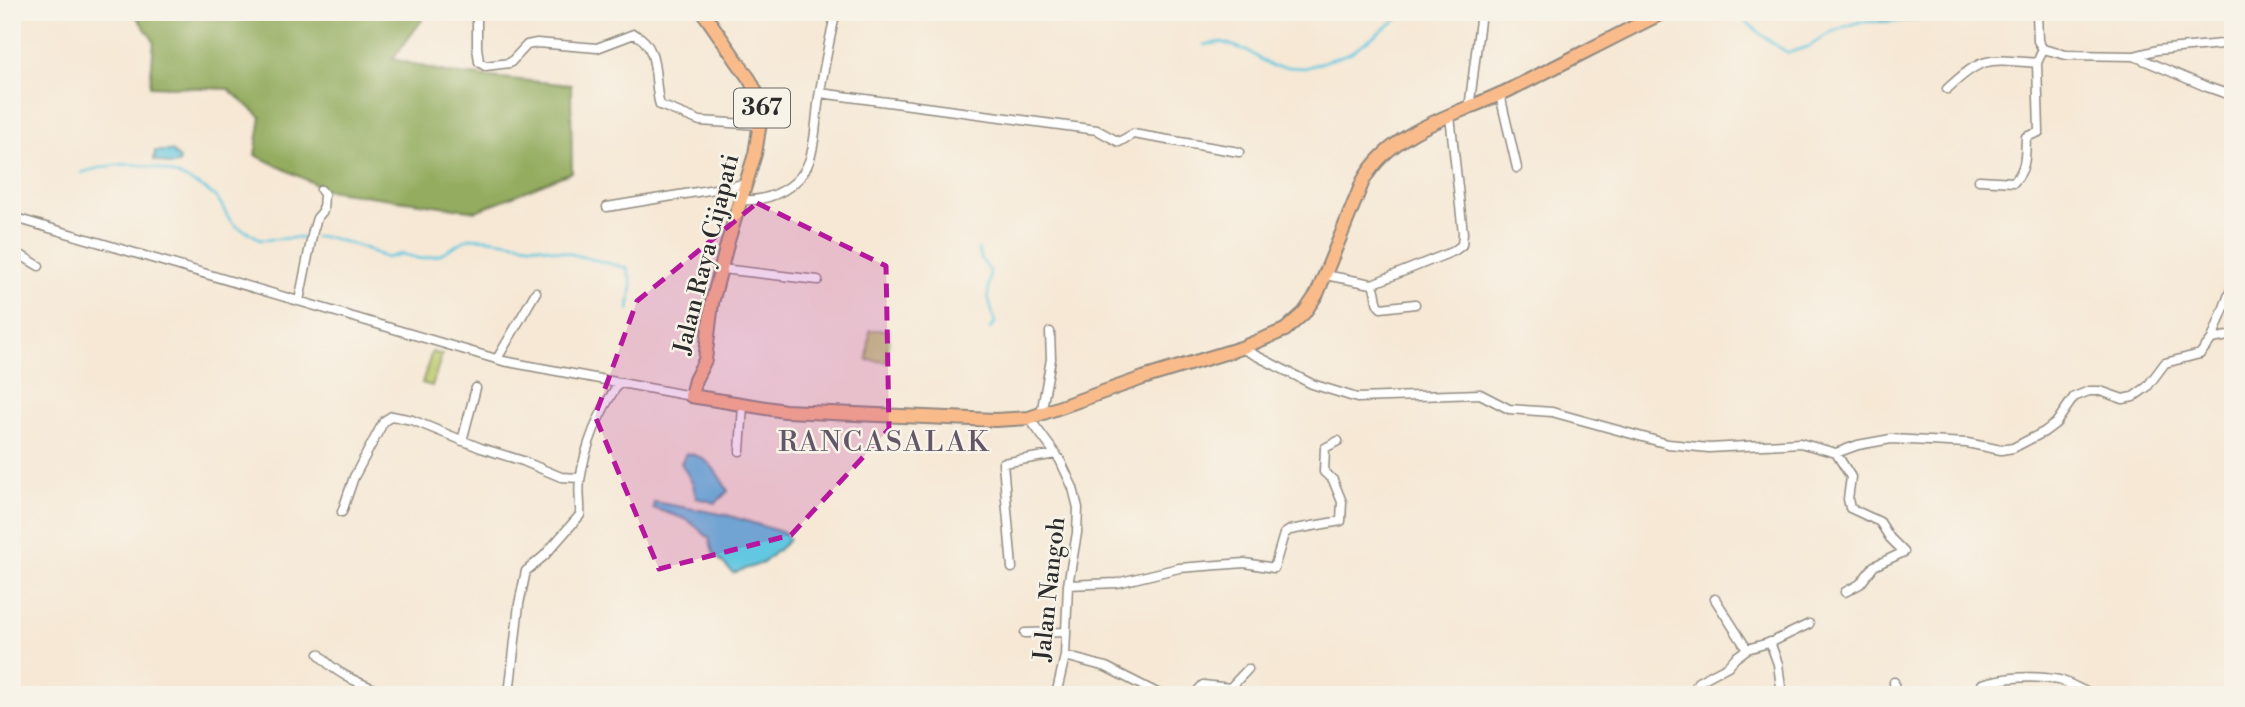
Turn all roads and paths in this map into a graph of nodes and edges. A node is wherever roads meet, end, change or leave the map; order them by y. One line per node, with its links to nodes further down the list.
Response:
1 (477, 12): 17 (street)
2 (703, 12): 17 (main road, Jalan Raya Cijapati / 367)
3 (836, 12): 12 (street)
4 (1481, 12): 15 (street)
5 (2036, 12): 8 (street)
6 (1662, 13): 13 (main road)
7 (2233, 43): 9 (street)
8 (2043, 49): 9 (street); 10 (street)
9 (2134, 56): 14 (street)
10 (2037, 63): 11 (street); 20 (street)
11 (1947, 89)
12 (820, 93): 18 (street); 23 (street)
13 (1500, 95): 15 (main road); 19 (street)
14 (2233, 96)
15 (1469, 109): 16 (main road)
16 (1450, 117): 29 (main road); 31 (street)
17 (761, 125): 21 (main road, Jalan Raya Cijapati / 367)
18 (1239, 152)
19 (1517, 168)
20 (1979, 180)
21 (745, 184): 23 (main road, Jalan Raya Cijapati / 367); 24 (street)
22 (321, 190): 34 (street)
23 (740, 200): 28 (main road, Jalan Raya Cijapati / 367)
24 (607, 207)
25 (12, 217): 34 (street)
26 (12, 250): 27 (street)
27 (39, 266)
28 (727, 269): 30 (street); 43 (main road, Jalan Raya Cijapati / 367)
29 (1325, 275): 31 (street); 39 (main road)
30 (818, 280)
31 (1372, 284): 35 (street)
32 (2233, 284): 38 (street)
33 (536, 292): 40 (street)
34 (299, 301): 40 (street)
35 (1415, 303)
36 (1050, 332): 45 (street)
37 (2233, 335): 38 (street)
38 (2212, 339): 49 (street)
39 (1241, 348): 45 (main road); 49 (street)
40 (497, 359): 41 (street)
41 (619, 383): 43 (street); 51 (street)
42 (476, 388): 46 (street)
43 (691, 396): 44 (main road)
44 (743, 405): 45 (main road); 48 (street)
45 (1035, 416): 50 (street, Jalan Nangoh)
46 (462, 441): 51 (street); 52 (street)
47 (1338, 441): 54 (street)
48 (740, 451)
49 (1836, 453): 55 (street)
50 (1056, 454): 53 (street); 54 (street, Jalan Nangoh)
51 (580, 478): 67 (street)
52 (342, 512)
53 (1012, 568)
54 (1068, 585): 58 (street, Jalan Nangoh)
55 (1845, 592)
56 (1715, 600): 61 (street)
57 (1809, 624): 60 (street)
58 (1066, 632): 59 (street); 63 (street, Jalan Nangoh)
59 (1025, 633)
60 (1770, 642): 61 (street); 72 (street)
61 (1747, 649): 71 (street)
62 (319, 654): 66 (street)
63 (1065, 656): 68 (street, Jalan Nangoh); 69 (street)
64 (1248, 669): 70 (street)
65 (1894, 682): 73 (street)
66 (389, 695)
67 (509, 695)
68 (1056, 695)
69 (1161, 695)
70 (1194, 695)
71 (1693, 695)
72 (1782, 695)
73 (1895, 695)
74 (1981, 695): 75 (street)
75 (2095, 695)
76 (2177, 695): 77 (street)
77 (2200, 695)

